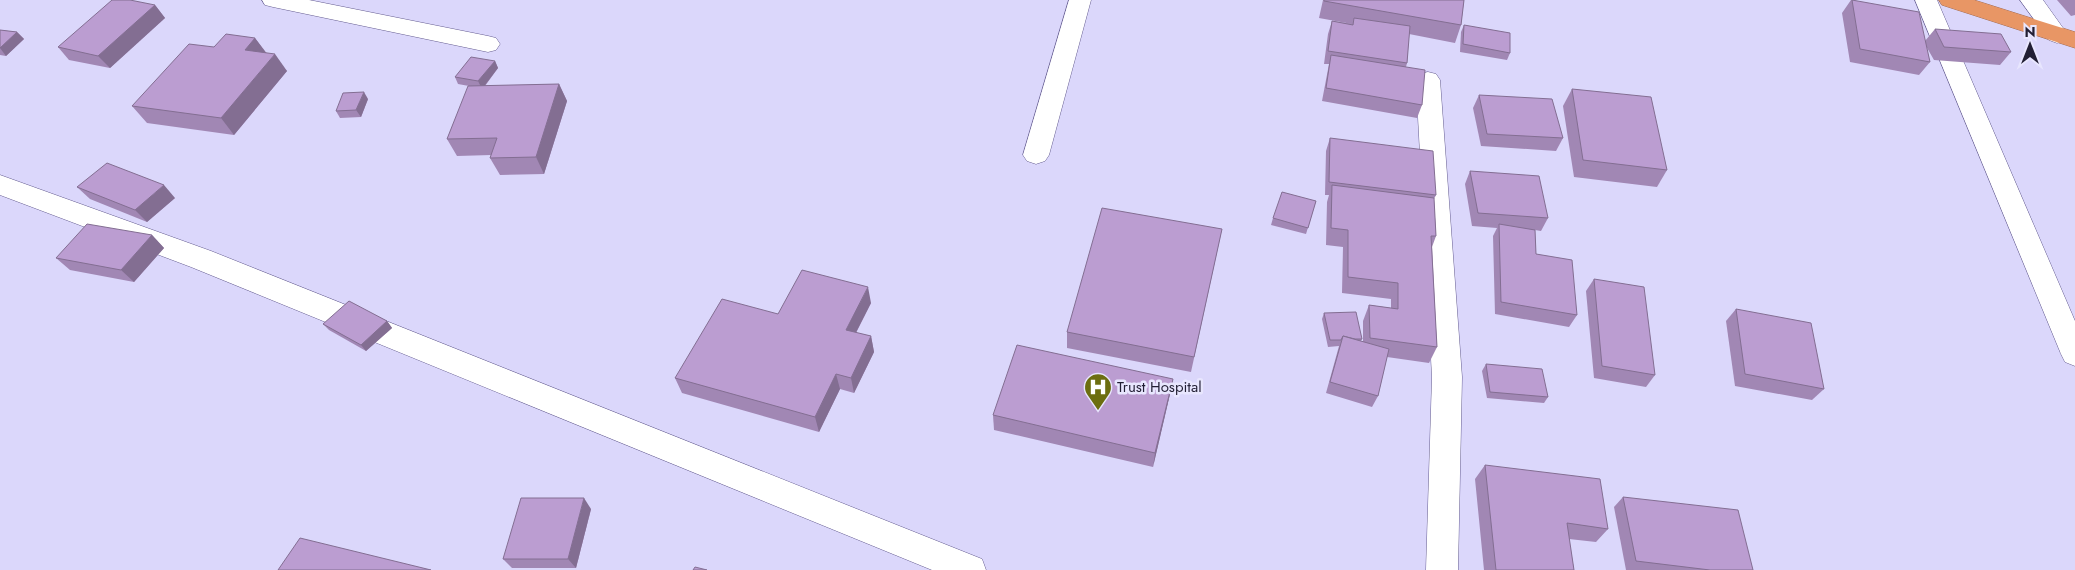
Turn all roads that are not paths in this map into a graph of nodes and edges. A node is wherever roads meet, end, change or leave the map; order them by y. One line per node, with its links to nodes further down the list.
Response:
1 (272, 0): 7 (street)
2 (1080, 0): 9 (street)
3 (1926, 0): 11 (street)
4 (1950, 0): 6 (highway)
5 (2031, 0): 6 (street)
6 (2066, 37)
7 (488, 44)
8 (1428, 80): 13 (street)
9 (1036, 155)
10 (0, 185): 12 (street)
11 (2075, 354)
12 (970, 570)
13 (1442, 570)

